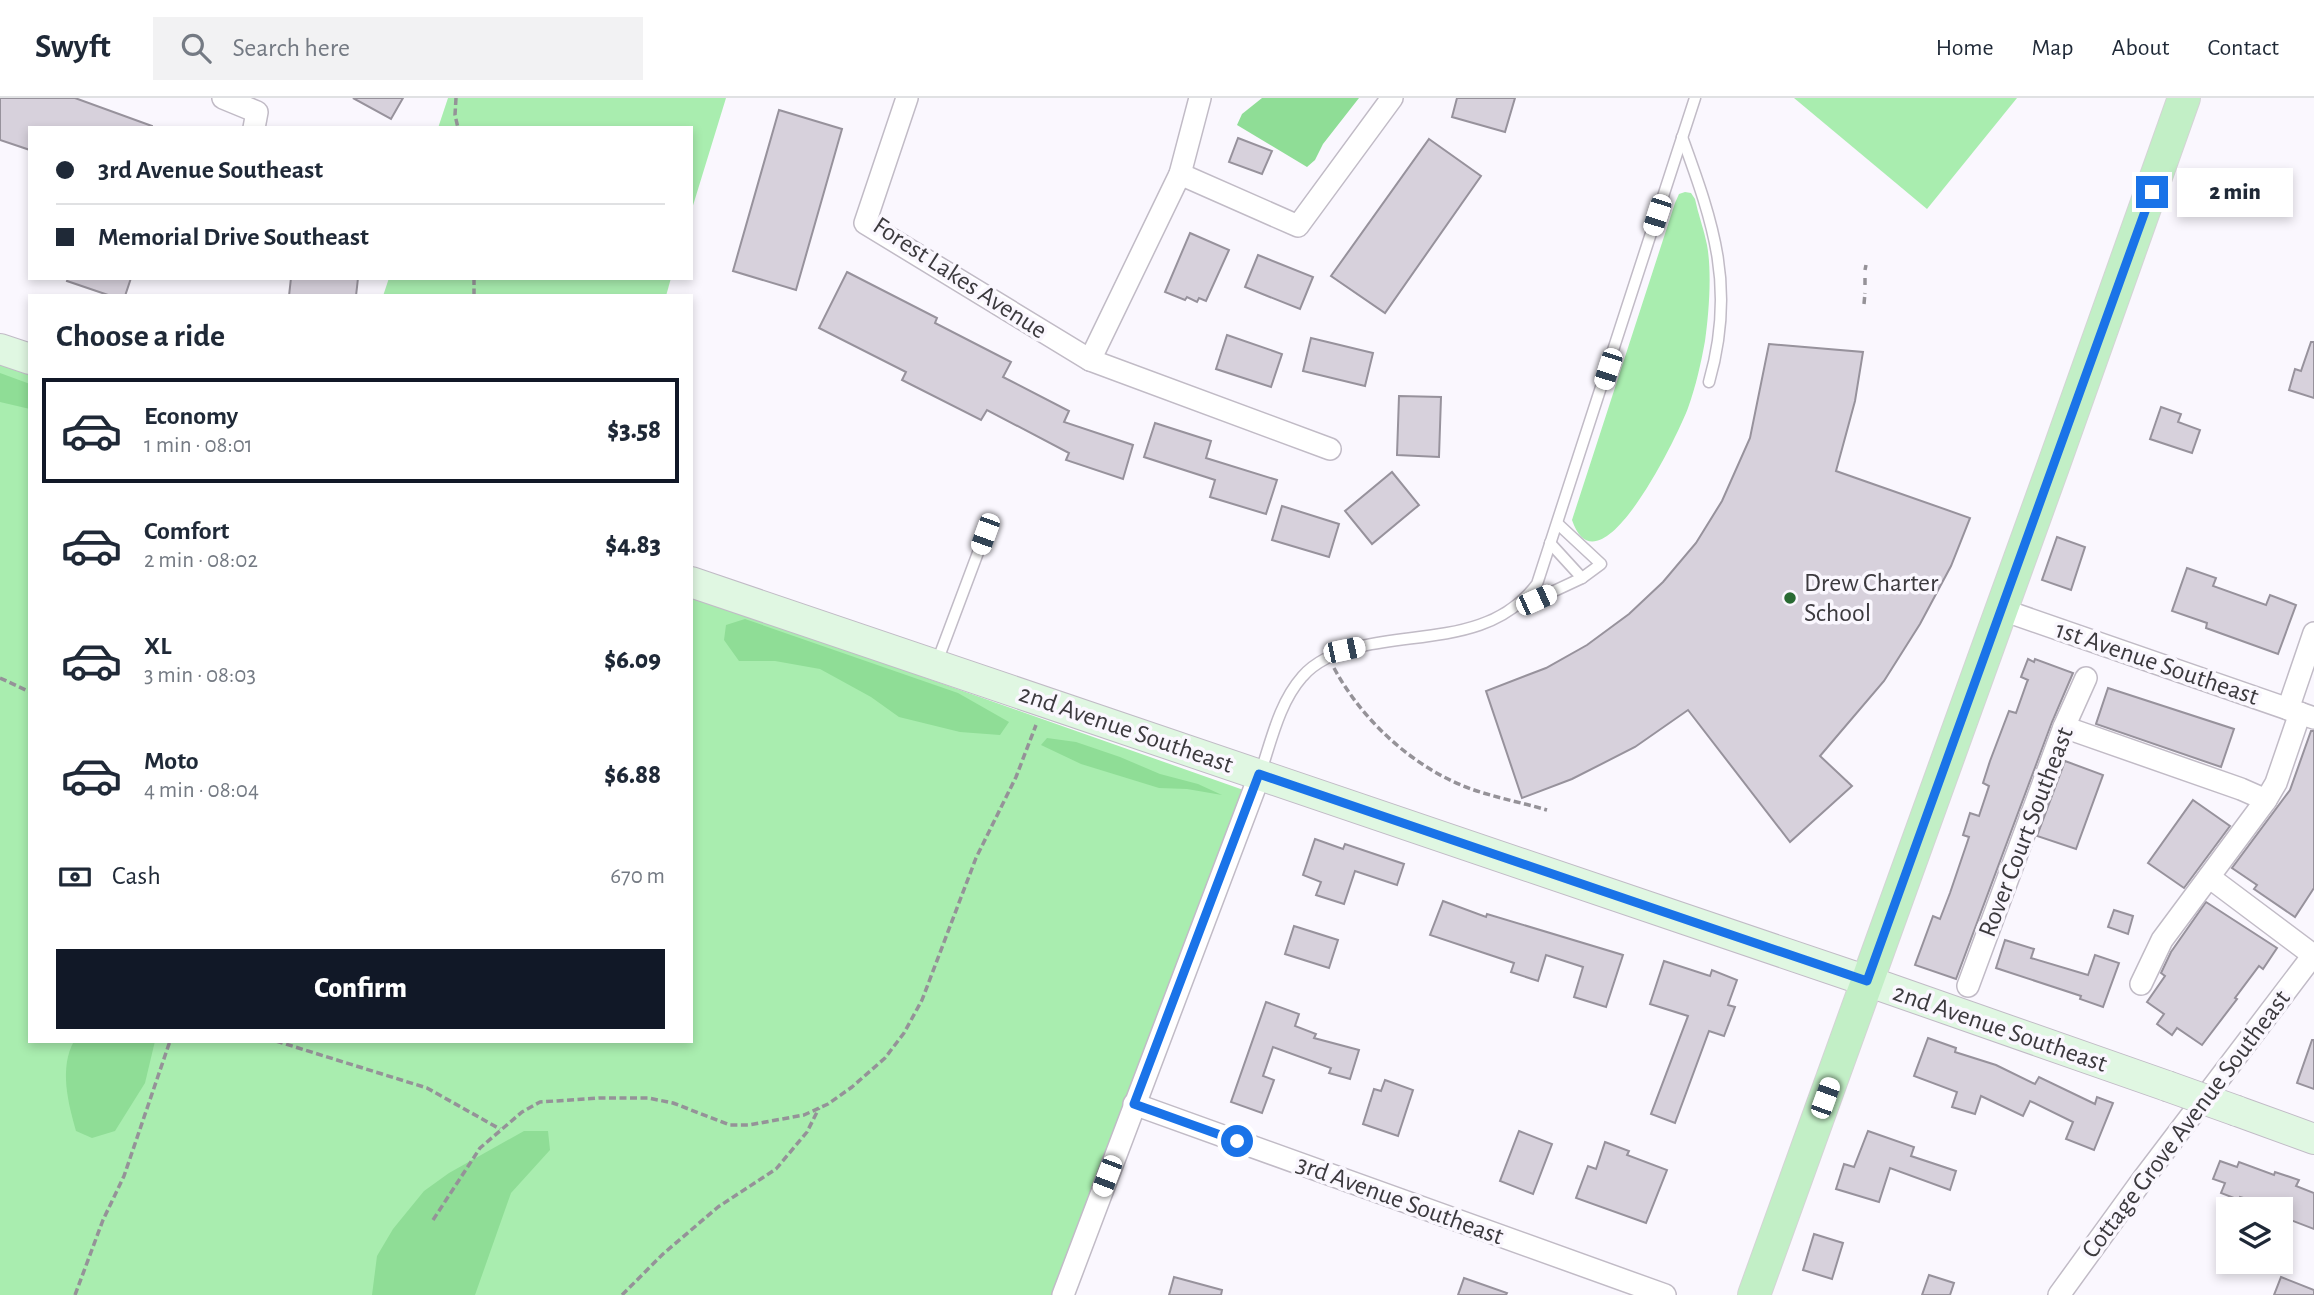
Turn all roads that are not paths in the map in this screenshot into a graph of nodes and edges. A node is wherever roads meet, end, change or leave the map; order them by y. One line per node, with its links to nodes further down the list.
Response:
1 (223, 98): 7 (street)
2 (907, 98): 12 (street, Forest Lakes Avenue)
3 (1200, 98): 9 (street)
4 (1392, 98): 9 (street)
5 (1695, 98): 8 (lane)
6 (2184, 98): 20 (main road)
7 (254, 126)
8 (1682, 137): 13 (lane); 15 (lane)
9 (1180, 174): 12 (street)
10 (0, 349): 11 (street)
11 (28, 358)
12 (1090, 360): 14 (street, Forest Lakes Avenue)
13 (1709, 382)
14 (1330, 449)
15 (1558, 524): 17 (lane); 18 (lane)
16 (985, 534): 23 (lane)
17 (1550, 543): 18 (lane); 21 (lane)
18 (1582, 578): 21 (lane)
19 (693, 583): 23 (street, 2nd Avenue Southeast)
20 (2000, 609): 25 (street, 1st Avenue Southeast); 31 (main road)
21 (1513, 610): 27 (lane)
22 (2314, 633): 25 (street)
23 (936, 665): 27 (street, 2nd Avenue Southeast)
24 (2086, 678): 26 (street, Rover Court Southeast)
25 (2301, 713): 28 (street)
26 (2064, 727): 28 (street); 33 (street, Rover Court Southeast)
27 (1259, 774): 31 (street, 2nd Avenue Southeast); 34 (street)
28 (2266, 800): 29 (street)
29 (2210, 877): 30 (street); 32 (street)
30 (2314, 954): 39 (street, Cottage Grove Avenue Southeast)
31 (1867, 981): 35 (street, 2nd Avenue Southeast, bridge); 38 (main road)
32 (2141, 984)
33 (1968, 986)
34 (1134, 1104): 36 (street); 37 (street, 3rd Avenue Southeast)
35 (2314, 1139)
36 (1063, 1295)
37 (1665, 1295)
38 (1755, 1295)
39 (2059, 1295)

